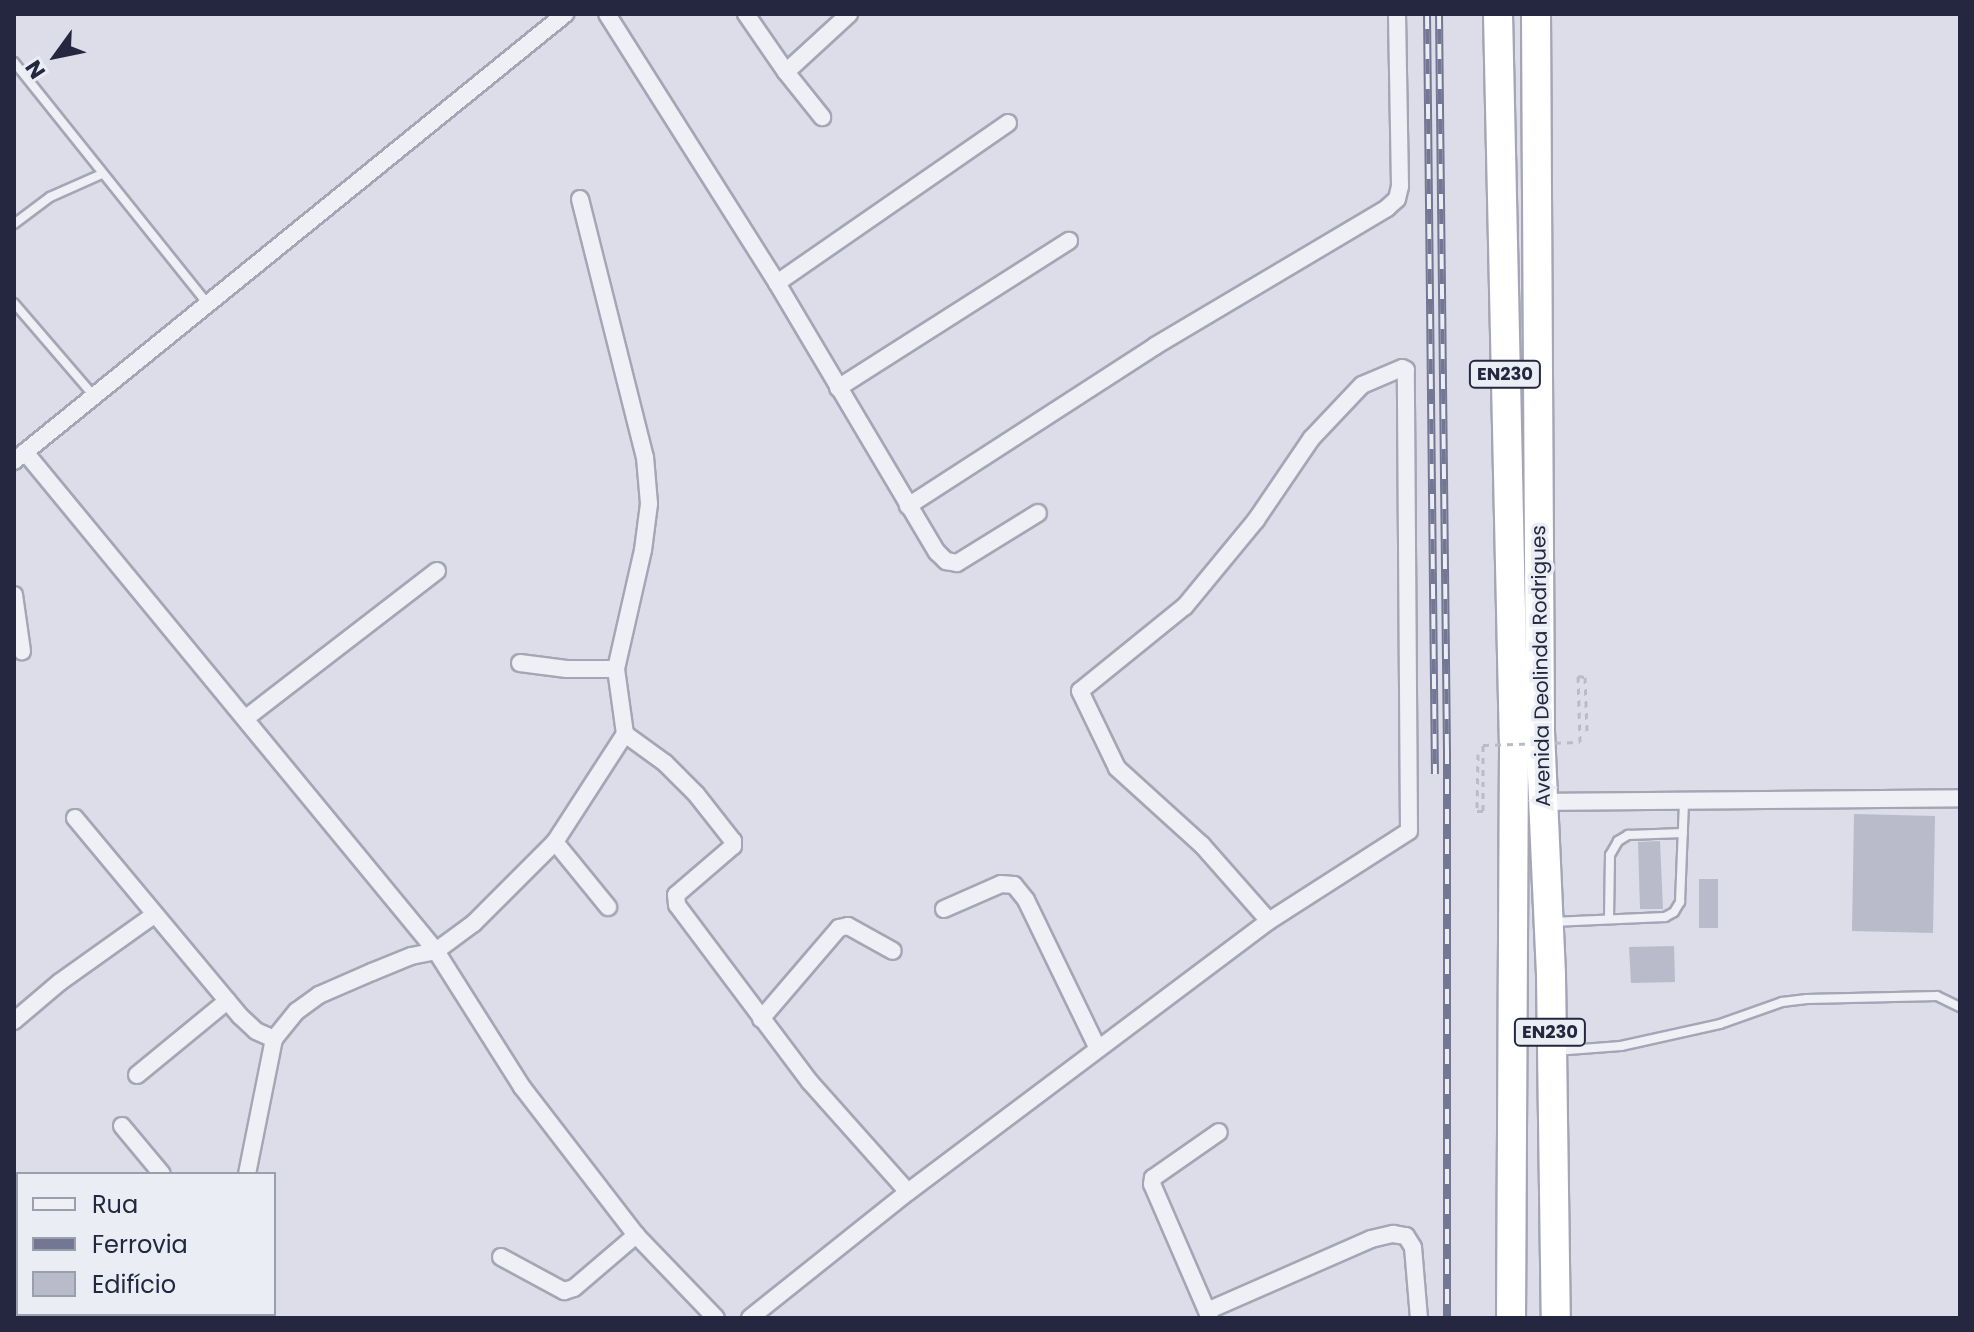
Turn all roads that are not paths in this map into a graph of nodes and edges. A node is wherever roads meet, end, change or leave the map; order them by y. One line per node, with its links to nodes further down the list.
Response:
1 (565, 14): 18 (street)
2 (607, 14): 16 (street)
3 (746, 14): 9 (street)
4 (849, 14): 9 (street)
5 (1397, 14): 22 (street)
6 (1498, 14): 64 (highway, Avenida Deolinda Rodrigues / EN230)
7 (1536, 14): 33 (highway, Avenida Deolinda Rodrigues / EN230)
8 (14, 62): 12 (lane)
9 (786, 72): 10 (street)
10 (822, 117)
11 (1008, 123): 16 (street)
12 (102, 174): 14 (lane); 18 (lane)
13 (580, 199): 28 (street)
14 (14, 224)
15 (1069, 241): 19 (street)
16 (777, 283): 19 (street)
17 (14, 303): 20 (lane)
18 (207, 303): 20 (street)
19 (838, 388): 22 (street)
20 (93, 395): 21 (street)
21 (20, 456): 29 (street)
22 (908, 506): 23 (street)
23 (1038, 513)
24 (437, 571): 29 (street)
25 (14, 595): 26 (street)
26 (22, 651)
27 (520, 663): 28 (street)
28 (616, 669): 30 (street)
29 (246, 718): 43 (street)
30 (625, 734): 36 (street); 47 (street)
31 (1960, 798): 32 (street)
32 (1684, 801): 33 (street); 35 (lane)
33 (1541, 802): 42 (highway, Avenida Deolinda Rodrigues / EN230)
34 (75, 818): 39 (street)
35 (1683, 833): 40 (lane); 40 (lane)
36 (555, 842): 37 (street); 43 (street)
37 (608, 907)
38 (944, 909): 50 (street)
39 (154, 915): 45 (street); 48 (street)
40 (1609, 919): 42 (lane)
41 (1269, 921): 41 (street); 50 (street)
42 (1548, 922): 51 (highway, Avenida Deolinda Rodrigues / EN230)
43 (436, 951): 49 (street); 58 (street)
44 (893, 951): 47 (street)
45 (227, 1001): 49 (street); 52 (street)
46 (1960, 1007): 51 (lane)
47 (761, 1019): 57 (street)
48 (14, 1021)
49 (274, 1039): 56 (street)
50 (1098, 1049): 57 (street)
51 (1550, 1051): 65 (highway, Avenida Deolinda Rodrigues / EN230)
52 (137, 1075)
53 (122, 1126): 55 (street)
54 (1219, 1132): 60 (street)
55 (160, 1172)
56 (247, 1172)
57 (908, 1192): 62 (street)
58 (636, 1235): 59 (street); 61 (street)
59 (501, 1257)
60 (1208, 1314): 63 (street)
61 (716, 1318)
62 (750, 1318)
63 (1419, 1318)
64 (1511, 1318)
65 (1556, 1318)

